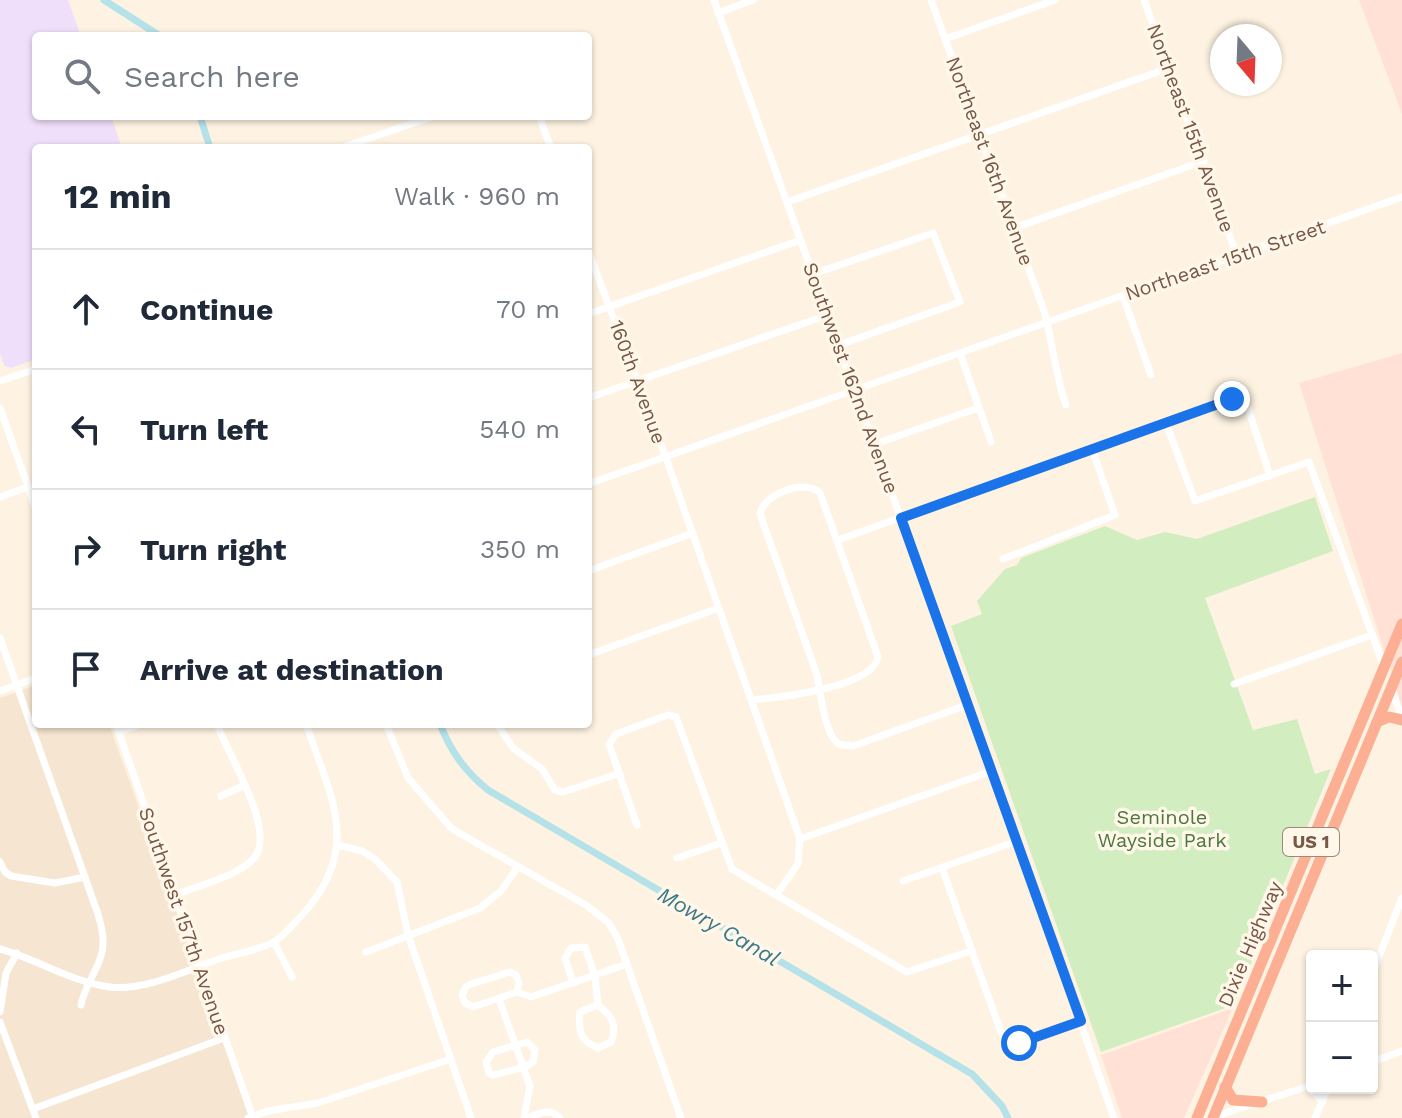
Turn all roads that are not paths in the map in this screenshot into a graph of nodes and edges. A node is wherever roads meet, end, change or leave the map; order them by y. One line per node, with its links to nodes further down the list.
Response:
1 (714, 0): 6 (street, Southwest 162nd Avenue)
2 (753, 0): 6 (street)
3 (931, 0): 7 (street, Northeast 16th Avenue)
4 (1055, 0): 7 (street)
5 (1144, 0): 8 (street, Northeast 15th Avenue)
6 (718, 13): 16 (street, Southwest 162nd Avenue)
7 (945, 39): 11 (street, Northeast 16th Avenue)
8 (1169, 68): 11 (street); 14 (street, Northeast 15th Avenue)
9 (422, 120): 12 (street)
10 (540, 120): 13 (street)
11 (980, 133): 16 (street); 17 (street, Northeast 16th Avenue)
12 (353, 144)
13 (550, 144)
14 (1204, 161): 17 (street); 19 (street, Northeast 15th Avenue)
15 (1402, 197): 19 (street, Northeast 15th Street)
16 (787, 202): 18 (street, Southwest 162nd Avenue)
17 (1014, 228): 26 (street, Northeast 16th Avenue)
18 (801, 240): 21 (street, Southwest 162nd Avenue); 23 (street)
19 (1237, 256): 22 (street, Northeast 15th Street)
20 (592, 262): 23 (street, 160th Avenue)
21 (813, 274): 25 (street, Southwest 162nd Avenue); 27 (street)
22 (1123, 296): 26 (street, Northeast 15th Street); 30 (street)
23 (611, 306): 24 (street); 32 (street, 160th Avenue)
24 (592, 313)
25 (828, 315): 27 (street, Southwest 162nd Avenue); 32 (street)
26 (1048, 323): 28 (street, Northeast 15th Street); 35 (street, Northeast 16th Avenue)
27 (839, 345): 33 (street, Southwest 162nd Avenue)
28 (960, 353): 33 (street, Northeast 15th Street); 37 (street)
29 (32, 370): 31 (street)
30 (1151, 375)
31 (0, 381)
32 (637, 382): 34 (street); 42 (street, 160th Avenue)
33 (856, 390): 40 (street, Southwest 162nd Avenue); 42 (street, Northeast 15th Street)
34 (592, 397)
35 (1066, 405)
36 (0, 408): 45 (street)
37 (978, 408): 39 (street); 40 (street)
38 (1166, 423): 41 (street); 43 (street); 43 (street)
39 (991, 442)
40 (875, 444): 48 (street, Southwest 162nd Avenue)
41 (1092, 449): 48 (street); 51 (street)
42 (666, 458): 44 (street, Northeast 15th Street); 49 (street, 160th Avenue)
43 (1270, 476): 55 (street)
44 (592, 483)
45 (28, 487): 46 (street); 47 (street)
46 (0, 497)
47 (32, 498)
48 (901, 518): 50 (street); 68 (street, Southwest 162nd Avenue)
49 (693, 533): 52 (street); 53 (street, 160th Avenue)
50 (838, 540): 65 (street); 65 (street)
51 (1003, 559)
52 (592, 570)
53 (719, 608): 58 (street); 67 (street, 160th Avenue)
54 (1401, 629): 60 (highway, US 1)
55 (1372, 635): 60 (street); 62 (street)
56 (0, 638): 63 (street)
57 (1402, 642): 64 (highway)
58 (592, 654)
59 (1402, 662): 64 (highway, US 1)
60 (1384, 667): 70 (highway); 82 (highway, Dixie Highway / US 1)
61 (32, 679): 63 (street)
62 (1234, 684)
63 (17, 685): 66 (street); 71 (street)
64 (1391, 688): 69 (street); 70 (highway, US 1)
65 (819, 690): 67 (street); 68 (street)
66 (0, 691)
67 (752, 700): 84 (street, 160th Avenue)
68 (967, 705): 78 (street, Southwest 162nd Avenue)
69 (1402, 719): 70 (highway)
70 (1375, 726): 97 (highway, Dixie Highway / US 1)
71 (32, 727)
72 (32, 728): 92 (street)
73 (117, 728): 94 (street, Southwest 157th Avenue)
74 (219, 728): 80 (street)
75 (307, 728): 87 (street)
76 (388, 728): 90 (street)
77 (500, 728): 79 (street)
78 (992, 771): 84 (street); 85 (street, Southwest 162nd Avenue)
79 (618, 774): 83 (street); 86 (street)
80 (245, 785): 81 (street); 94 (street)
81 (221, 796)
82 (1328, 802): 97 (highway); 98 (highway, Dixie Highway / US 1)
83 (637, 825)
84 (800, 839): 95 (street)
85 (1017, 841): 91 (street); 119 (street, Southwest 162nd Avenue)
86 (721, 843): 88 (street); 95 (street)
87 (338, 845): 99 (street); 100 (street)
88 (677, 858)
89 (0, 862): 92 (street)
90 (517, 868): 99 (street); 106 (street)
91 (942, 868): 93 (street); 102 (street)
92 (85, 877): 110 (street)
93 (903, 881)
94 (177, 894): 107 (street, Southwest 157th Avenue)
95 (777, 894): 102 (street)
96 (1402, 898): 105 (street)
97 (1304, 900): 114 (highway, Dixie Highway / US 1)
98 (1286, 902): 112 (highway, Dixie Highway / US 1); 114 (highway)
99 (408, 935): 103 (street); 124 (street)
100 (274, 942): 107 (street); 109 (street)
101 (0, 949): 104 (street)
102 (971, 951): 119 (street)
103 (366, 952)
104 (17, 953): 110 (street); 118 (street)
105 (1378, 959)
106 (627, 964): 108 (street); 139 (street)
107 (201, 965): 110 (street); 121 (street, Southwest 157th Avenue)
108 (595, 976): 111 (street); 111 (street); 117 (street)
109 (292, 977)
110 (88, 983): 116 (street)
111 (573, 983): 113 (street)
112 (1250, 990): 141 (highway, Dixie Highway / US 1); 142 (highway)
113 (517, 992): 115 (street); 115 (street)
114 (1264, 995): 127 (highway, Dixie Highway / US 1)
115 (499, 999): 122 (street)
116 (81, 1005)
117 (598, 1005): 117 (street)
118 (0, 1012)
119 (1081, 1021): 140 (street, Southwest 162nd Avenue)
120 (0, 1022): 133 (street)
121 (224, 1038): 133 (street); 134 (street, Southwest 157th Avenue)
122 (515, 1044): 126 (street); 126 (street); 126 (street)
123 (1402, 1051): 125 (street)
124 (451, 1059): 134 (street); 136 (street)
125 (1378, 1059)
126 (522, 1067): 137 (street)
127 (1225, 1087): 131 (highway); 142 (highway, Dixie Highway / US 1)
128 (1306, 1087): 131 (street)
129 (1316, 1094): 132 (street)
130 (1326, 1094): 132 (street)
131 (1262, 1102): 142 (street)
132 (1322, 1103): 143 (street)
133 (33, 1109): 135 (street)
134 (251, 1117)
135 (36, 1118)
136 (471, 1118)
137 (525, 1118): 138 (street)
138 (560, 1118)
139 (681, 1118)
140 (1114, 1118)
141 (1197, 1118)
142 (1213, 1118)
143 (1315, 1118)

